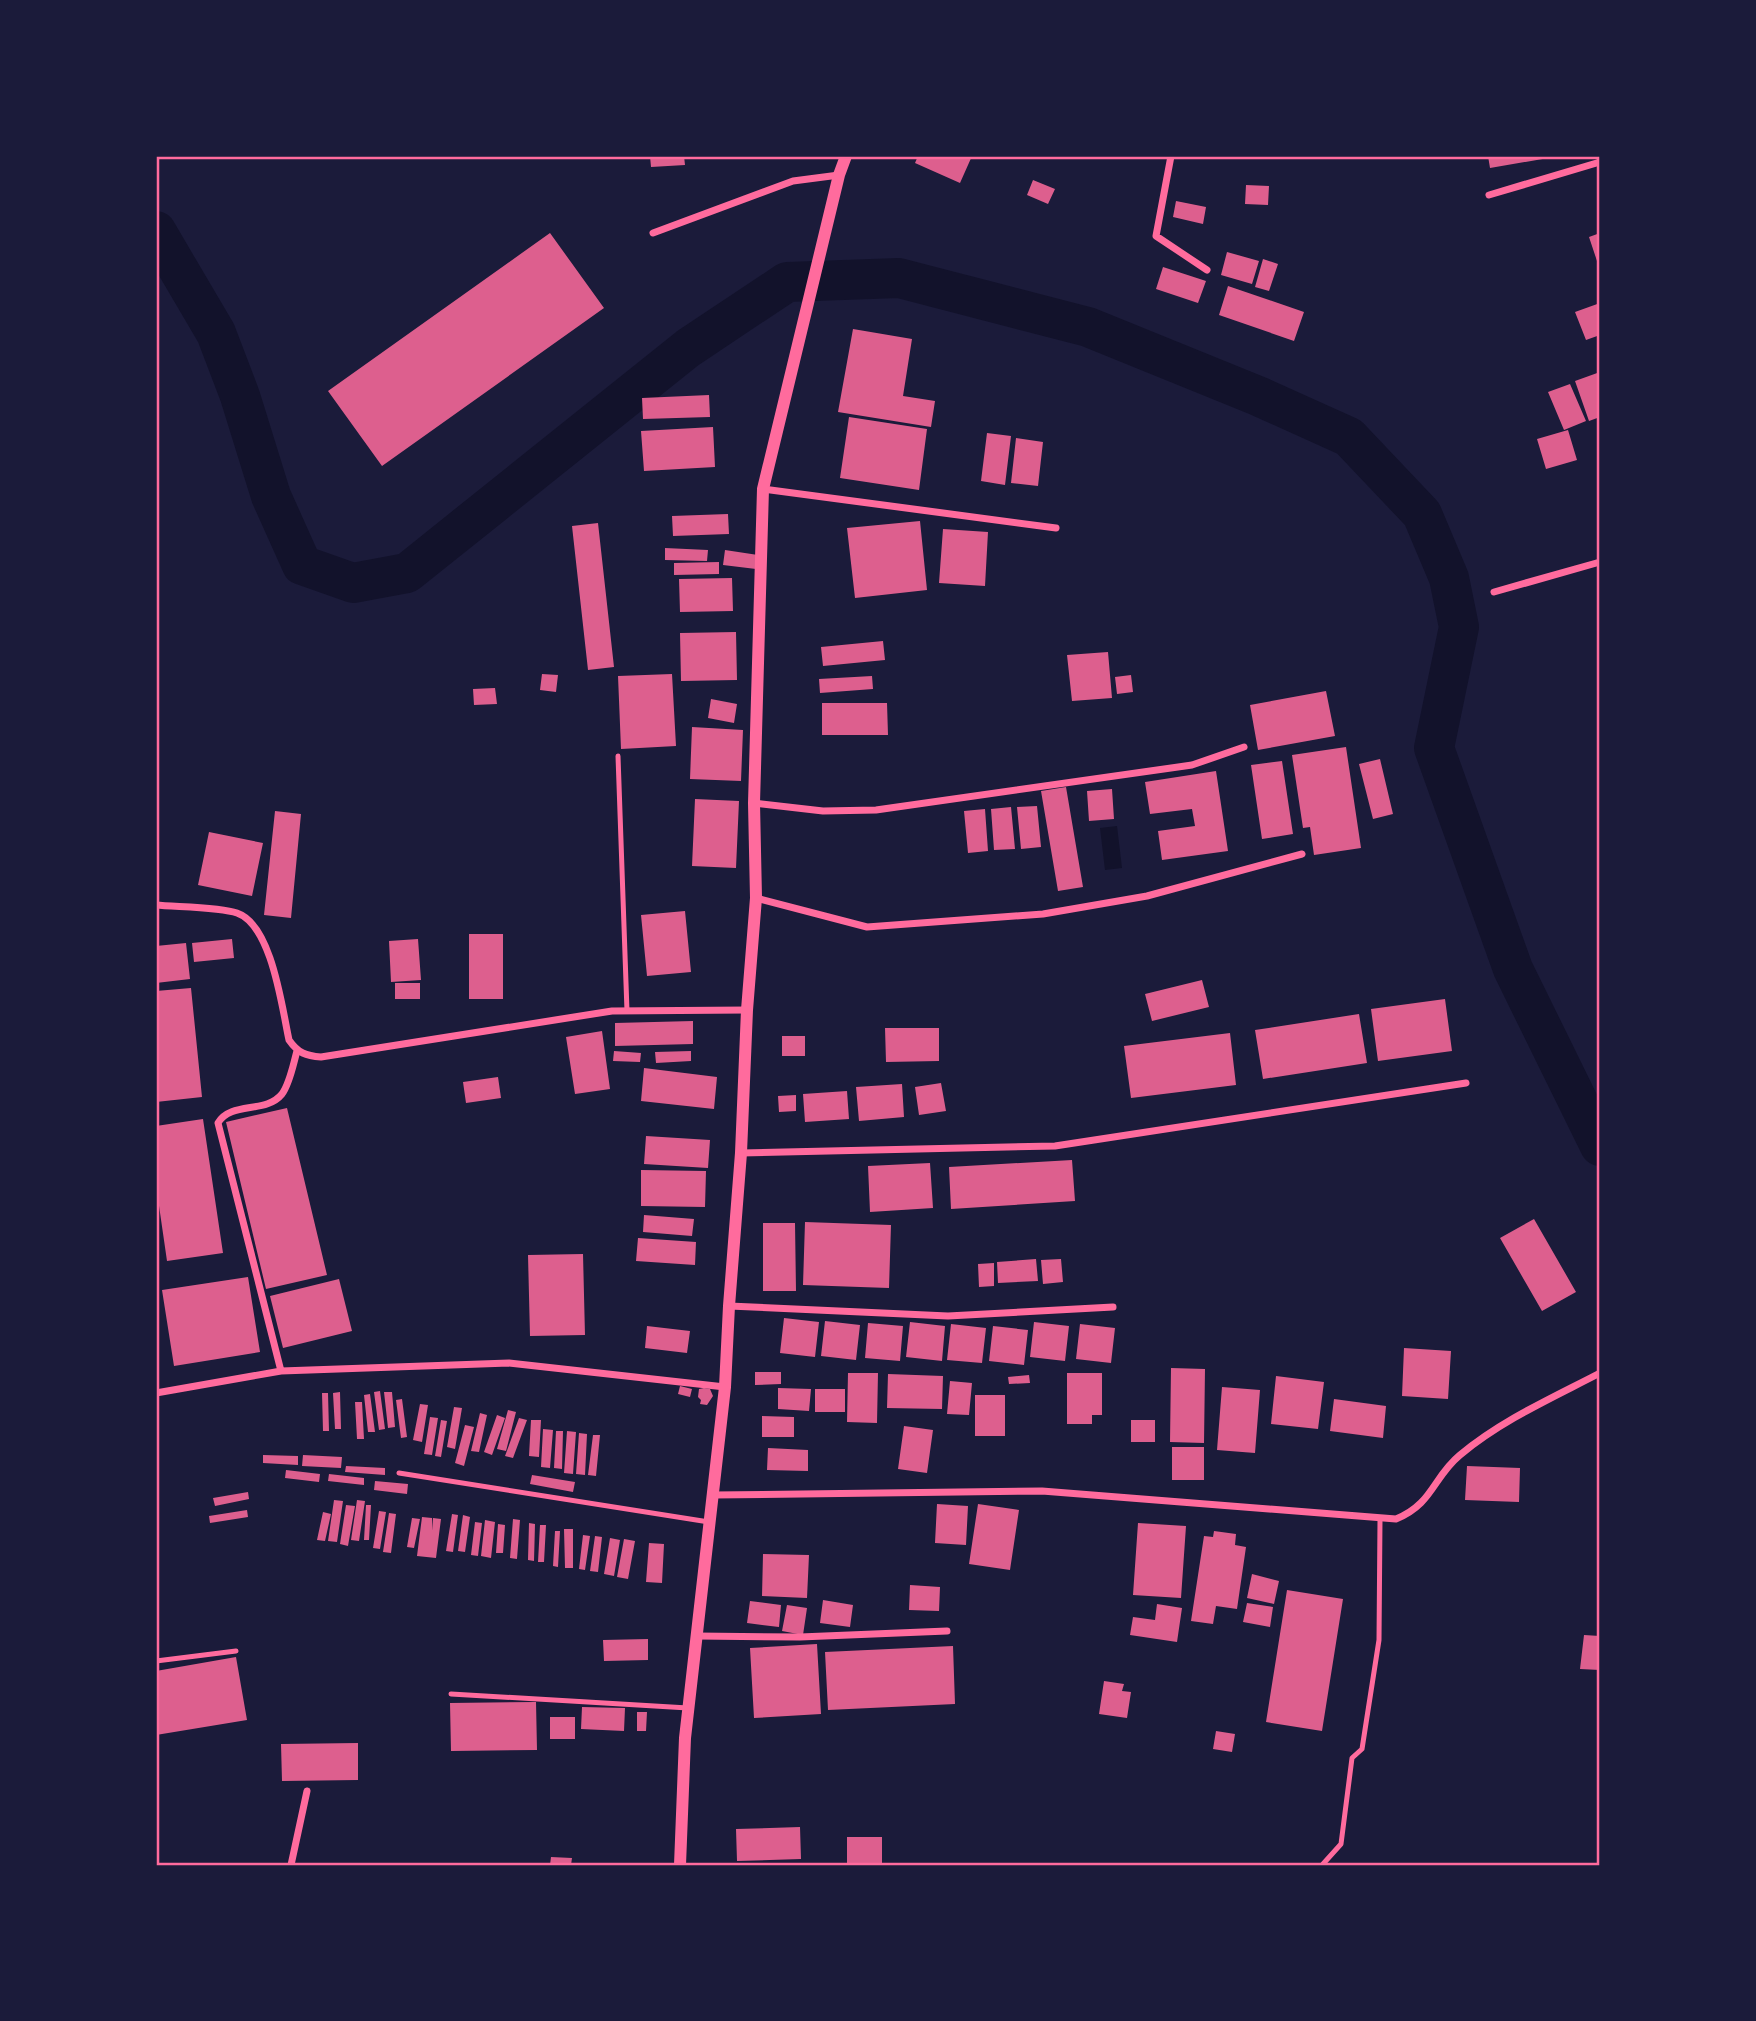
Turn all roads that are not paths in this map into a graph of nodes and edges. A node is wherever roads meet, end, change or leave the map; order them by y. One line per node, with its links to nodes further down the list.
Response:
1 (846, 156): 4 (street)
2 (1171, 156): 7 (street)
3 (1600, 162): 5 (street)
4 (839, 175): 6 (street); 8 (street)
5 (1489, 195)
6 (653, 233)
7 (1207, 270)
8 (763, 489): 9 (street); 14 (street)
9 (1056, 528)
10 (1600, 562): 11 (street)
11 (1494, 592)
12 (1244, 747): 14 (street)
13 (618, 756): 19 (lane)
14 (754, 803): 16 (street)
15 (1302, 854): 16 (street)
16 (756, 898): 18 (street)
17 (156, 905): 20 (street)
18 (747, 1010): 19 (street); 22 (street)
19 (627, 1011): 20 (street)
20 (297, 1051): 25 (street)
21 (1466, 1083): 22 (street)
22 (741, 1153): 23 (street)
23 (729, 1306): 24 (street); 27 (street)
24 (1113, 1307)
25 (281, 1371): 27 (street); 28 (street)
26 (1600, 1373): 31 (street)
27 (725, 1387): 30 (street)
28 (156, 1393)
29 (399, 1473): 32 (lane)
30 (713, 1495): 31 (street); 32 (street)
31 (1380, 1520): 40 (lane)
32 (709, 1522): 34 (street)
33 (947, 1631): 34 (street)
34 (697, 1636): 38 (street)
35 (236, 1651): 36 (lane)
36 (156, 1661)
37 (451, 1694): 38 (lane)
38 (688, 1708): 42 (street)
39 (307, 1791): 41 (street)
40 (1323, 1864)
41 (291, 1865)
42 (680, 1865)

